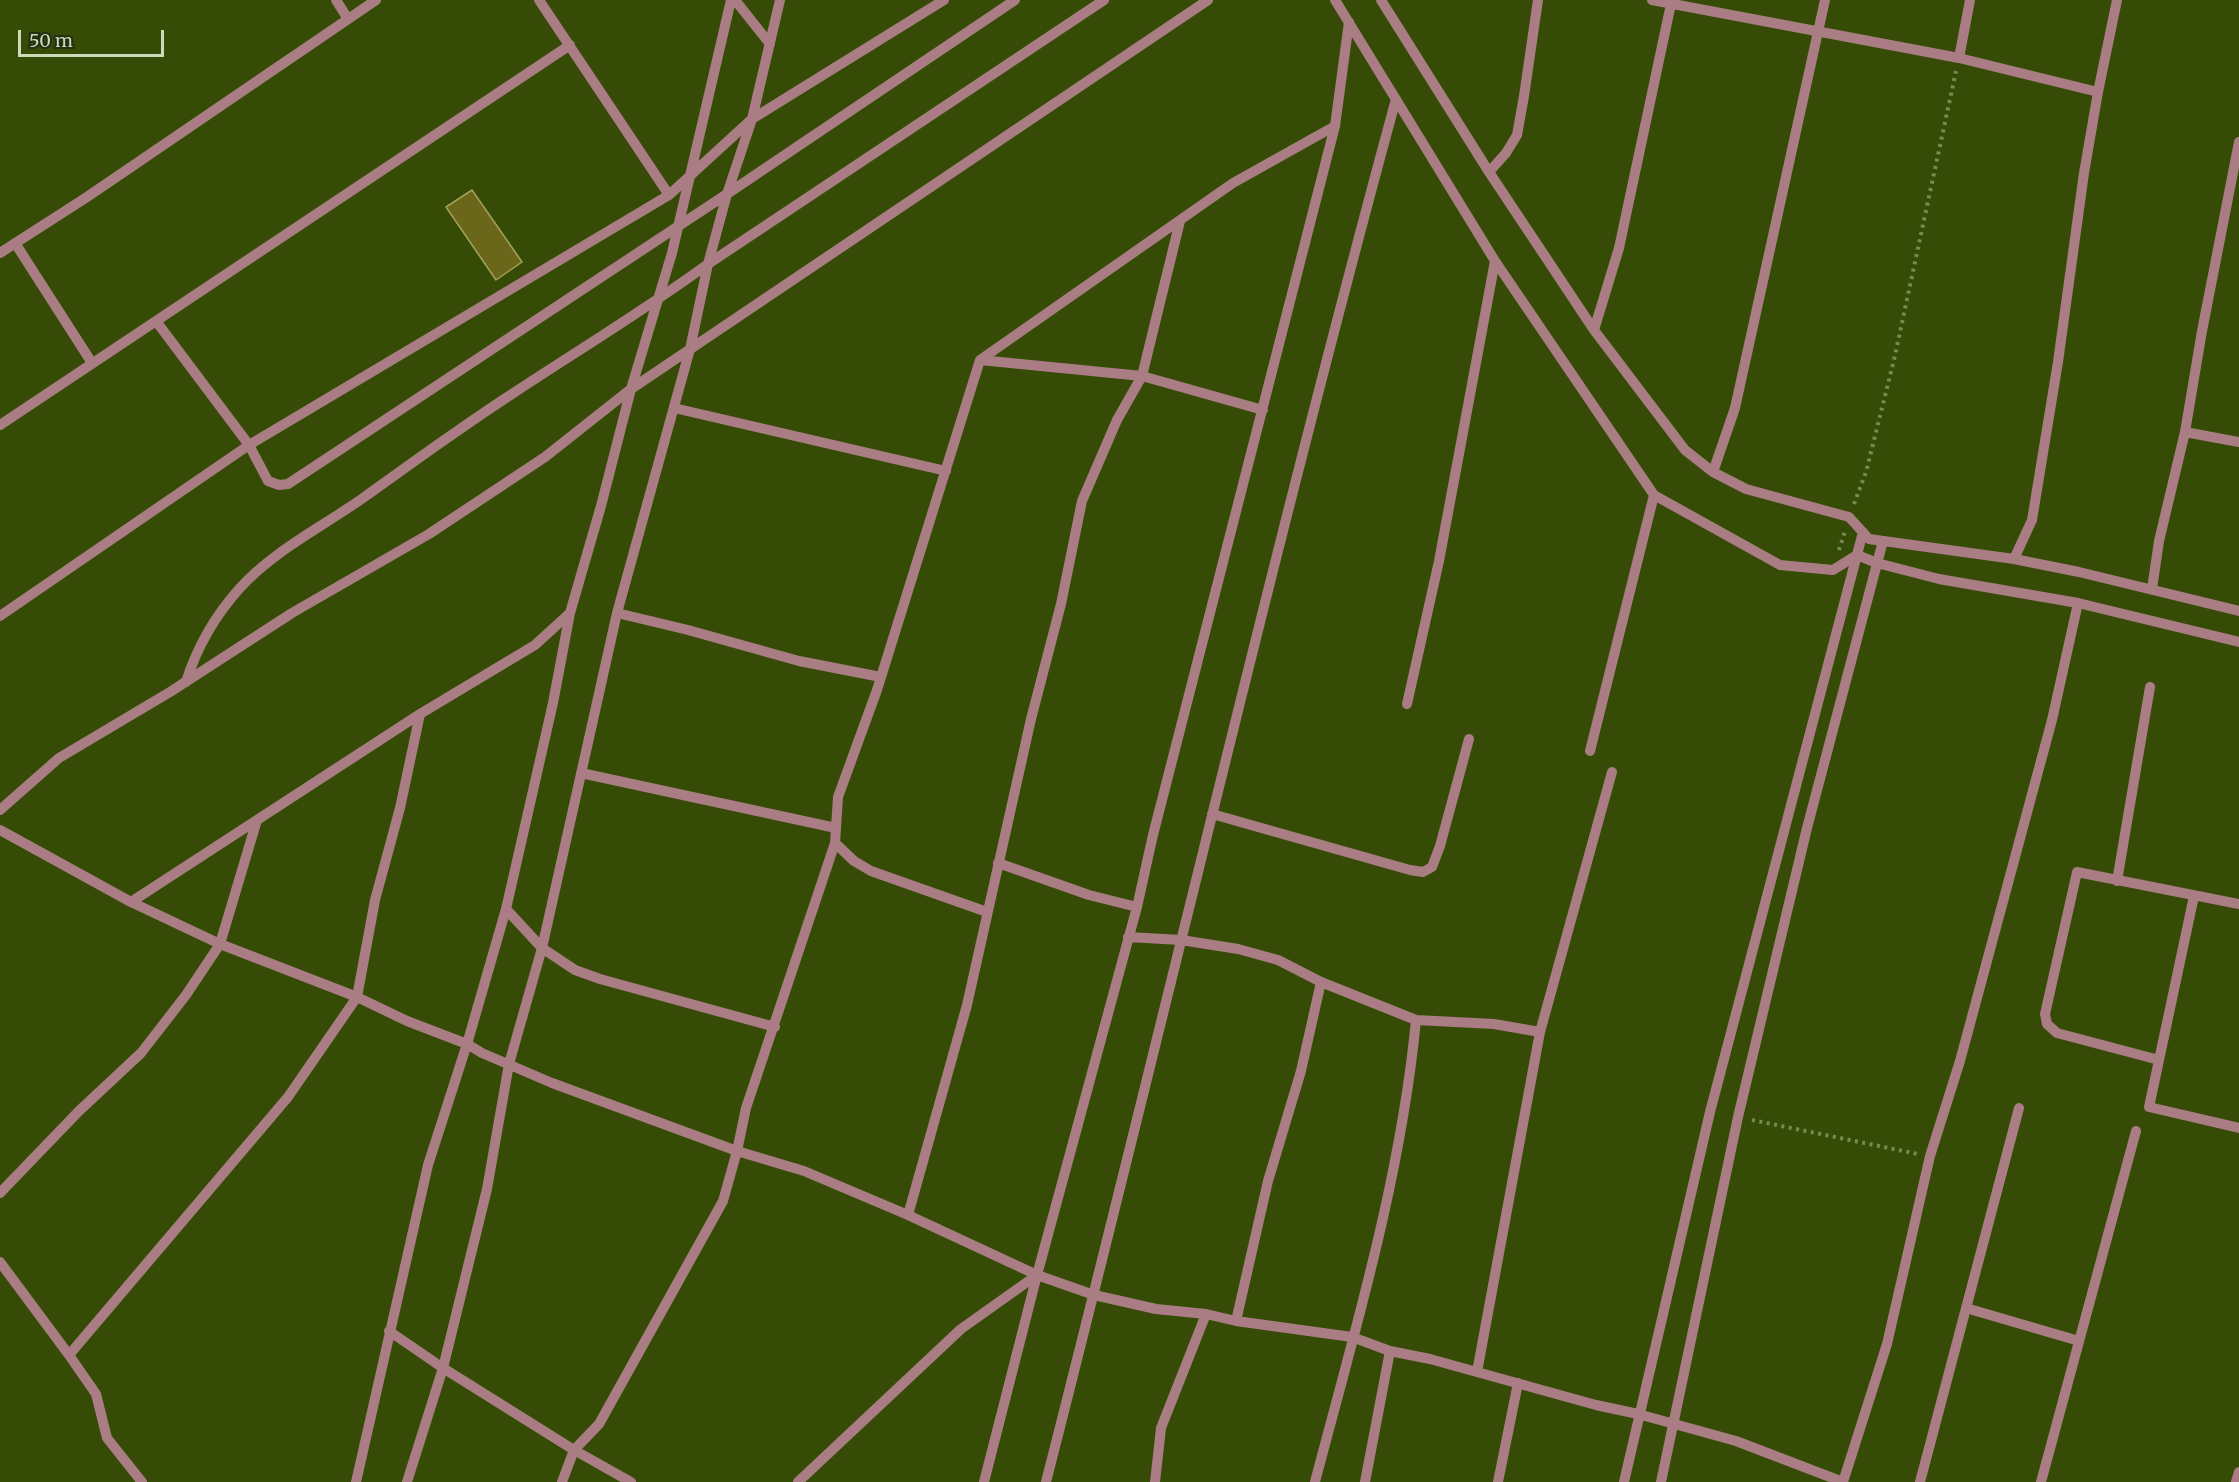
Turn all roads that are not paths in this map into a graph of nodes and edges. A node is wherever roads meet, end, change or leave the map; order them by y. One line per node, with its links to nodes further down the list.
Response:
1 (336, 0): 18 (street)
2 (376, 0): 18 (street)
3 (539, 0): 22 (street)
4 (733, 0): 21 (street); 30 (street)
5 (780, 0): 21 (street)
6 (944, 0): 26 (street)
7 (1015, 0): 32 (street)
8 (1104, 0): 38 (street)
9 (1209, 0): 42 (street)
10 (1335, 0): 19 (street)
11 (1381, 0): 29 (street)
12 (1538, 0): 29 (street)
13 (1652, 0): 17 (street)
14 (1825, 0): 20 (street)
15 (1970, 0): 23 (street)
16 (2116, 0): 24 (street)
17 (1671, 4): 20 (street); 41 (street)
18 (348, 19): 35 (street)
19 (1348, 22): 25 (street); 27 (street)
20 (1820, 32): 23 (street); 54 (street)
21 (770, 44): 26 (street)
22 (570, 45): 31 (street); 40 (street)
23 (1959, 58): 24 (street)
24 (2098, 92): 59 (street)
25 (1396, 99): 37 (street); 78 (street)
26 (752, 119): 30 (street); 32 (street)
27 (1335, 126): 33 (street); 48 (street)
28 (2239, 142): 50 (street)
29 (1489, 172): 41 (street)
30 (691, 177): 31 (street); 34 (street)
31 (669, 195): 52 (street)
32 (727, 195): 34 (street); 38 (street)
33 (1180, 221): 43 (street); 45 (street)
34 (678, 225): 39 (street); 52 (street)
35 (15, 243): 36 (street); 44 (street)
36 (0, 252)
37 (1496, 261): 55 (street); 71 (street)
38 (708, 264): 39 (street); 42 (street)
39 (656, 302): 46 (street); 69 (street)
40 (156, 321): 44 (street); 52 (street)
41 (1594, 330): 54 (street)
42 (690, 349): 46 (street); 47 (street)
43 (980, 360): 45 (street); 53 (street)
44 (92, 363): 49 (street)
45 (1142, 376): 48 (street); 83 (street)
46 (631, 389): 64 (street); 69 (street)
47 (674, 408): 53 (street); 65 (street)
48 (1263, 410): 88 (street)
49 (0, 425)
50 (2185, 432): 51 (street); 61 (street)
51 (2239, 442)
52 (249, 445): 66 (street)
53 (946, 471): 68 (street)
54 (1713, 472): 56 (street)
55 (1654, 495): 58 (street); 74 (street)
56 (1863, 532): 57 (street); 58 (street)
57 (1883, 541): 59 (street); 60 (street)
58 (1857, 555): 60 (street); 123 (street)
59 (2014, 560): 61 (street)
60 (1876, 563): 62 (street); 124 (street)
61 (2152, 589): 63 (street)
62 (2078, 603): 67 (street); 141 (street)
63 (2239, 611)
64 (570, 613): 72 (street); 89 (street)
65 (617, 613): 68 (street); 75 (street)
66 (0, 616)
67 (2239, 642)
68 (881, 677): 80 (street)
69 (186, 682): 77 (street)
70 (2150, 687): 84 (street)
71 (1407, 704)
72 (420, 714): 79 (street); 96 (street)
73 (1469, 739): 78 (street)
74 (1590, 751)
75 (581, 772): 80 (street); 94 (street)
76 (1612, 772): 99 (street)
77 (0, 810)
78 (1212, 814): 92 (street)
79 (257, 820): 86 (street); 93 (street)
80 (836, 828): 82 (street)
81 (0, 831): 86 (street)
82 (835, 843): 90 (street); 98 (street)
83 (998, 863): 88 (street); 90 (street)
84 (2117, 880): 85 (street); 101 (street)
85 (2194, 896): 87 (street); 101 (street)
86 (130, 902): 93 (street)
87 (2239, 904)
88 (1137, 907): 91 (street)
89 (506, 909): 94 (street); 100 (street)
90 (987, 912): 108 (street)
91 (1128, 937): 92 (street); 110 (street)
92 (1180, 940): 95 (street); 111 (street)
93 (220, 944): 96 (street); 107 (street)
94 (542, 948): 98 (street); 102 (street)
95 (1321, 982): 97 (street); 114 (street)
96 (357, 997): 100 (street); 119 (street)
97 (1416, 1020): 99 (street); 116 (street)
98 (775, 1027): 106 (street)
99 (1540, 1032): 121 (street)
100 (467, 1044): 102 (street); 115 (street)
101 (2159, 1060): 104 (street)
102 (508, 1064): 106 (street); 120 (street)
103 (2019, 1108): 112 (street)
104 (2239, 1128)
105 (2136, 1131): 117 (street)
106 (737, 1151): 108 (street); 125 (street)
107 (0, 1193)
108 (908, 1215): 110 (street)
109 (0, 1262): 119 (street)
110 (1036, 1275): 111 (street); 132 (street); 133 (street)
111 (1094, 1295): 113 (street); 134 (street)
112 (1966, 1308): 117 (street); 142 (street)
113 (1206, 1314): 114 (street); 135 (street)
114 (1236, 1321): 116 (street)
115 (389, 1331): 120 (street); 128 (street)
116 (1352, 1337): 118 (street); 136 (street)
117 (2079, 1341): 143 (street)
118 (1390, 1351): 121 (street); 137 (street)
119 (69, 1355): 127 (street)
120 (443, 1368): 125 (street); 129 (street)
121 (1477, 1372): 122 (street)
122 (1518, 1383): 123 (street); 138 (street)
123 (1638, 1414): 124 (street); 139 (street)
124 (1674, 1424): 140 (street); 141 (street)
125 (574, 1450): 130 (street); 131 (street)
126 (2239, 1472): 144 (street)
127 (142, 1482)
128 (356, 1482)
129 (407, 1482)
130 (562, 1482)
131 (631, 1482)
132 (798, 1482)
133 (984, 1482)
134 (1046, 1482)
135 (1155, 1482)
136 (1315, 1482)
137 (1365, 1482)
138 (1498, 1482)
139 (1624, 1482)
140 (1661, 1482)
141 (1843, 1482)
142 (1920, 1482)
143 (2041, 1482)
144 (2236, 1482)

